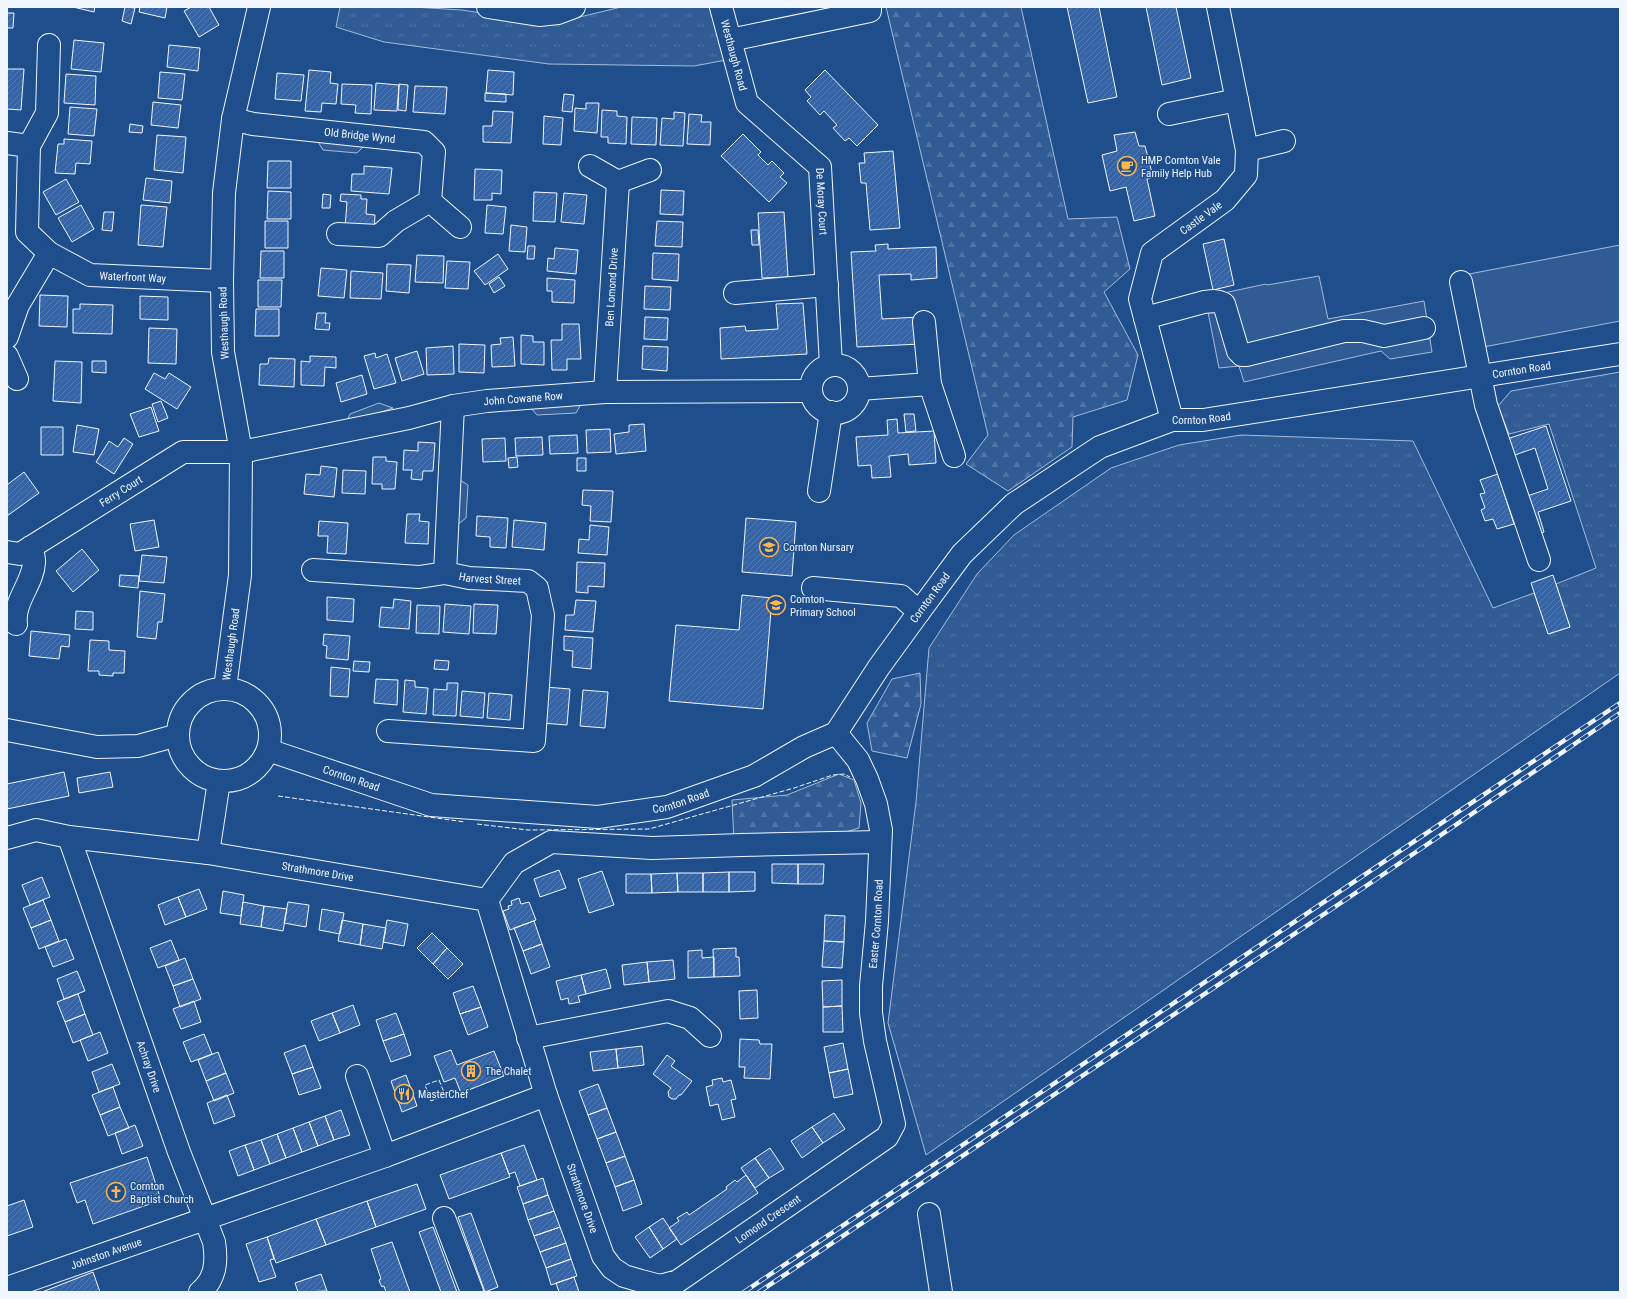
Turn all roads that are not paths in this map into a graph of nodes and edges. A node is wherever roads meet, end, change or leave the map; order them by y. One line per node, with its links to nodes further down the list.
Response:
1 (259, 7): 12 (street, Westhaugh Road)
2 (494, 7): 3 (street)
3 (574, 7)
4 (721, 7): 7 (street, Westhaugh Road)
5 (870, 7): 7 (street)
6 (1218, 7): 9 (street, Castle Vale)
7 (730, 40): 10 (street, Westhaugh Road)
8 (48, 45): 15 (street, Waterfront Way)
9 (1237, 100): 11 (street); 16 (street, Castle Vale)
10 (747, 103): 26 (street, De Moray Court)
11 (1169, 114)
12 (233, 119): 20 (street, Old Bridge Wynd); 24 (street, Westhaugh Road)
13 (1284, 141): 16 (street)
14 (7, 143): 15 (street)
15 (29, 146): 23 (street, Waterfront Way)
16 (1247, 150): 28 (street, Castle Vale)
17 (590, 166): 19 (street)
18 (650, 170): 19 (street)
19 (618, 182): 39 (street, Ben Lomond Drive)
20 (430, 201): 21 (street); 22 (street)
21 (460, 227)
22 (338, 234)
23 (49, 253): 24 (street, Waterfront Way); 31 (street)
24 (222, 281): 44 (street, Westhaugh Road)
25 (1461, 282): 35 (street)
26 (827, 285): 27 (street); 34 (street, De Moray Court)
27 (735, 293)
28 (1145, 318): 30 (street); 43 (street, Castle Vale)
29 (924, 322): 37 (street)
30 (1424, 328)
31 (7, 337)
32 (1620, 354): 35 (street, Cornton Road)
33 (7, 356): 36 (street)
34 (831, 365): 38 (street); 40 (street)
35 (1481, 377): 43 (street, Cornton Road); 49 (street)
36 (17, 379)
37 (930, 384): 38 (street); 45 (street)
38 (859, 389): 42 (street)
39 (605, 392): 40 (street, John Cowane Row); 41 (street, John Cowane Row)
40 (811, 392): 42 (street)
41 (453, 406): 44 (street, John Cowane Row); 51 (street)
42 (831, 412): 46 (street)
43 (1172, 420): 53 (street, Cornton Road)
44 (241, 452): 47 (street, Ferry Court); 55 (street, Westhaugh Road)
45 (954, 456)
46 (819, 491)
47 (31, 547): 48 (street, Ferry Court); 54 (street)
48 (7, 552)
49 (1539, 560)
50 (313, 570): 51 (street, Harvest Street)
51 (445, 573): 57 (street, Harvest Street)
52 (814, 588): 53 (street)
53 (919, 612): 58 (street, Cornton Road)
54 (16, 624)
55 (225, 688): 59 (street); 60 (street)
56 (7, 730): 59 (street)
57 (388, 731)
58 (836, 733): 60 (street, Cornton Road); 64 (street, Easter Cornton Road)
59 (178, 735): 61 (street)
60 (268, 750): 61 (street)
61 (219, 781): 65 (street)
62 (69, 837): 63 (street, Strathmore Drive); 65 (street, Strathmore Drive); 74 (street, Achray Drive)
63 (7, 838)
64 (880, 842): 66 (street); 71 (street, Easter Cornton Road)
65 (208, 853): 66 (street, Strathmore Drive)
66 (487, 900): 68 (street, Strathmore Drive)
67 (710, 1036): 68 (street)
68 (528, 1038): 70 (street, Strathmore Drive)
69 (357, 1076): 72 (street)
70 (546, 1096): 72 (street); 76 (street, Strathmore Drive)
71 (894, 1124): 76 (street, Lomond Crescent)
72 (385, 1156): 74 (street, Johnston Avenue)
73 (929, 1214): 80 (street)
74 (205, 1218): 77 (street, Johnston Avenue); 78 (street, Achray Drive)
75 (444, 1218): 79 (street)
76 (639, 1287)
77 (7, 1288)
78 (200, 1292)
79 (472, 1292)
80 (941, 1292)

